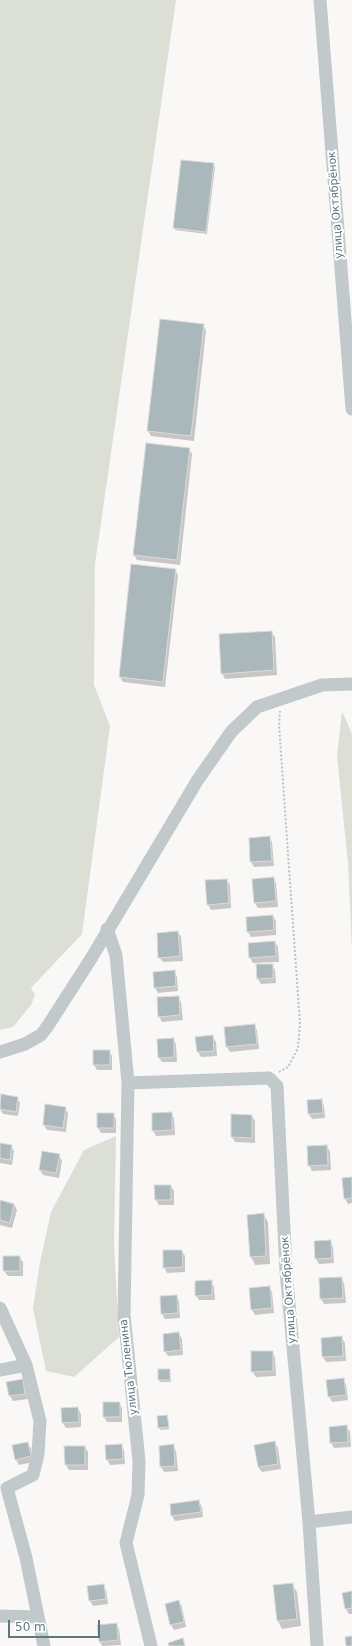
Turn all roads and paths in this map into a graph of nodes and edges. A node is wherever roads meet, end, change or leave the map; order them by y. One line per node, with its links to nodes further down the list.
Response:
1 (320, 0): 2 (street, улица Октябрёнок)
2 (352, 409)
3 (352, 684): 4 (street)
4 (282, 698): 5 (street); 7 (path)
5 (107, 929): 6 (street); 8 (street, улица Тюленина)
6 (0, 1052)
7 (269, 1078): 8 (street); 14 (street, улица Октябрёнок)
8 (128, 1082): 18 (street, улица Тюленина)
9 (0, 1308): 10 (street)
10 (26, 1365): 11 (street); 12 (street)
11 (0, 1370)
12 (3, 1487): 16 (street)
13 (352, 1518): 14 (street)
14 (309, 1522): 19 (street, улица Октябрёнок)
15 (0, 1616): 16 (street)
16 (38, 1617): 17 (street)
17 (44, 1646)
18 (151, 1646)
19 (317, 1646)

